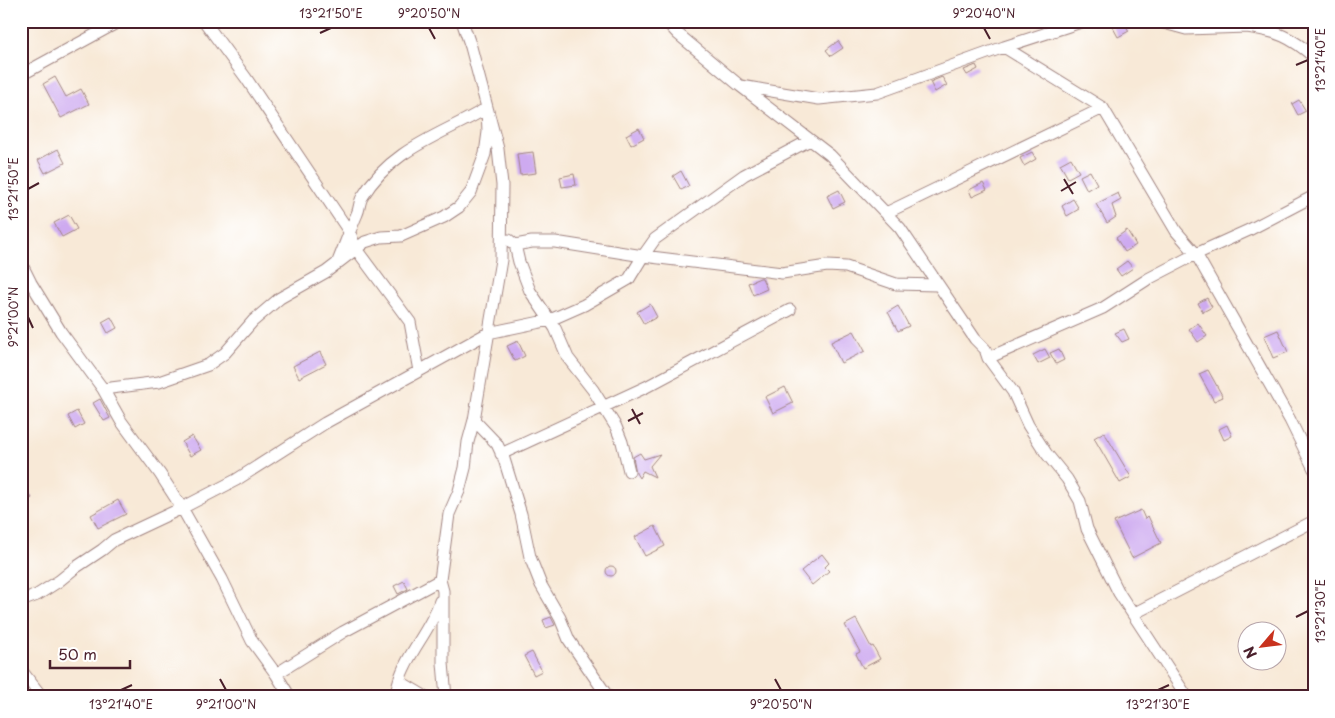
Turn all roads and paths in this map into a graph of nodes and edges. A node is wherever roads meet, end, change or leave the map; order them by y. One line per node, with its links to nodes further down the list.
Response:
1 (204, 21): 18 (street)
2 (462, 21): 12 (street)
3 (666, 21): 11 (street)
4 (1084, 21): 8 (street)
5 (1157, 21): 7 (street)
6 (115, 22): 10 (street)
7 (1251, 24): 9 (street)
8 (1004, 47): 11 (street); 13 (street)
9 (1314, 58)
10 (21, 75)
11 (739, 86): 14 (street)
12 (487, 108): 17 (street); 18 (street); 20 (street)
13 (1103, 108): 16 (street); 21 (street)
14 (810, 140): 16 (street); 22 (street)
15 (1314, 196): 21 (street)
16 (886, 213): 25 (street)
17 (500, 232): 19 (street); 28 (street)
18 (350, 233): 20 (street); 24 (street)
19 (515, 245): 22 (street); 27 (street)
20 (356, 249): 24 (street); 30 (street)
21 (1196, 254): 29 (street); 35 (street)
22 (643, 256): 25 (street); 27 (street)
23 (21, 263): 31 (street)
24 (336, 264): 31 (street)
25 (937, 284): 29 (street)
26 (790, 310): 32 (street)
27 (550, 320): 28 (street); 32 (street)
28 (488, 333): 30 (street); 33 (street)
29 (988, 358): 41 (street)
30 (419, 372): 37 (street)
31 (103, 389): 37 (street)
32 (603, 407): 34 (street); 36 (street)
33 (474, 420): 34 (street); 39 (street)
34 (501, 454): 50 (street)
35 (1314, 469)
36 (629, 471)
37 (182, 508): 40 (street); 43 (street)
38 (1314, 521): 41 (street)
39 (442, 586): 43 (street); 44 (street); 49 (street)
40 (21, 601)
41 (1133, 614): 51 (street)
42 (21, 670): 45 (street)
43 (276, 674): 46 (street)
44 (399, 681): 47 (street); 48 (street)
45 (42, 697)
46 (290, 697)
47 (397, 697)
48 (426, 697)
49 (446, 697)
50 (608, 697)
51 (1187, 697)

